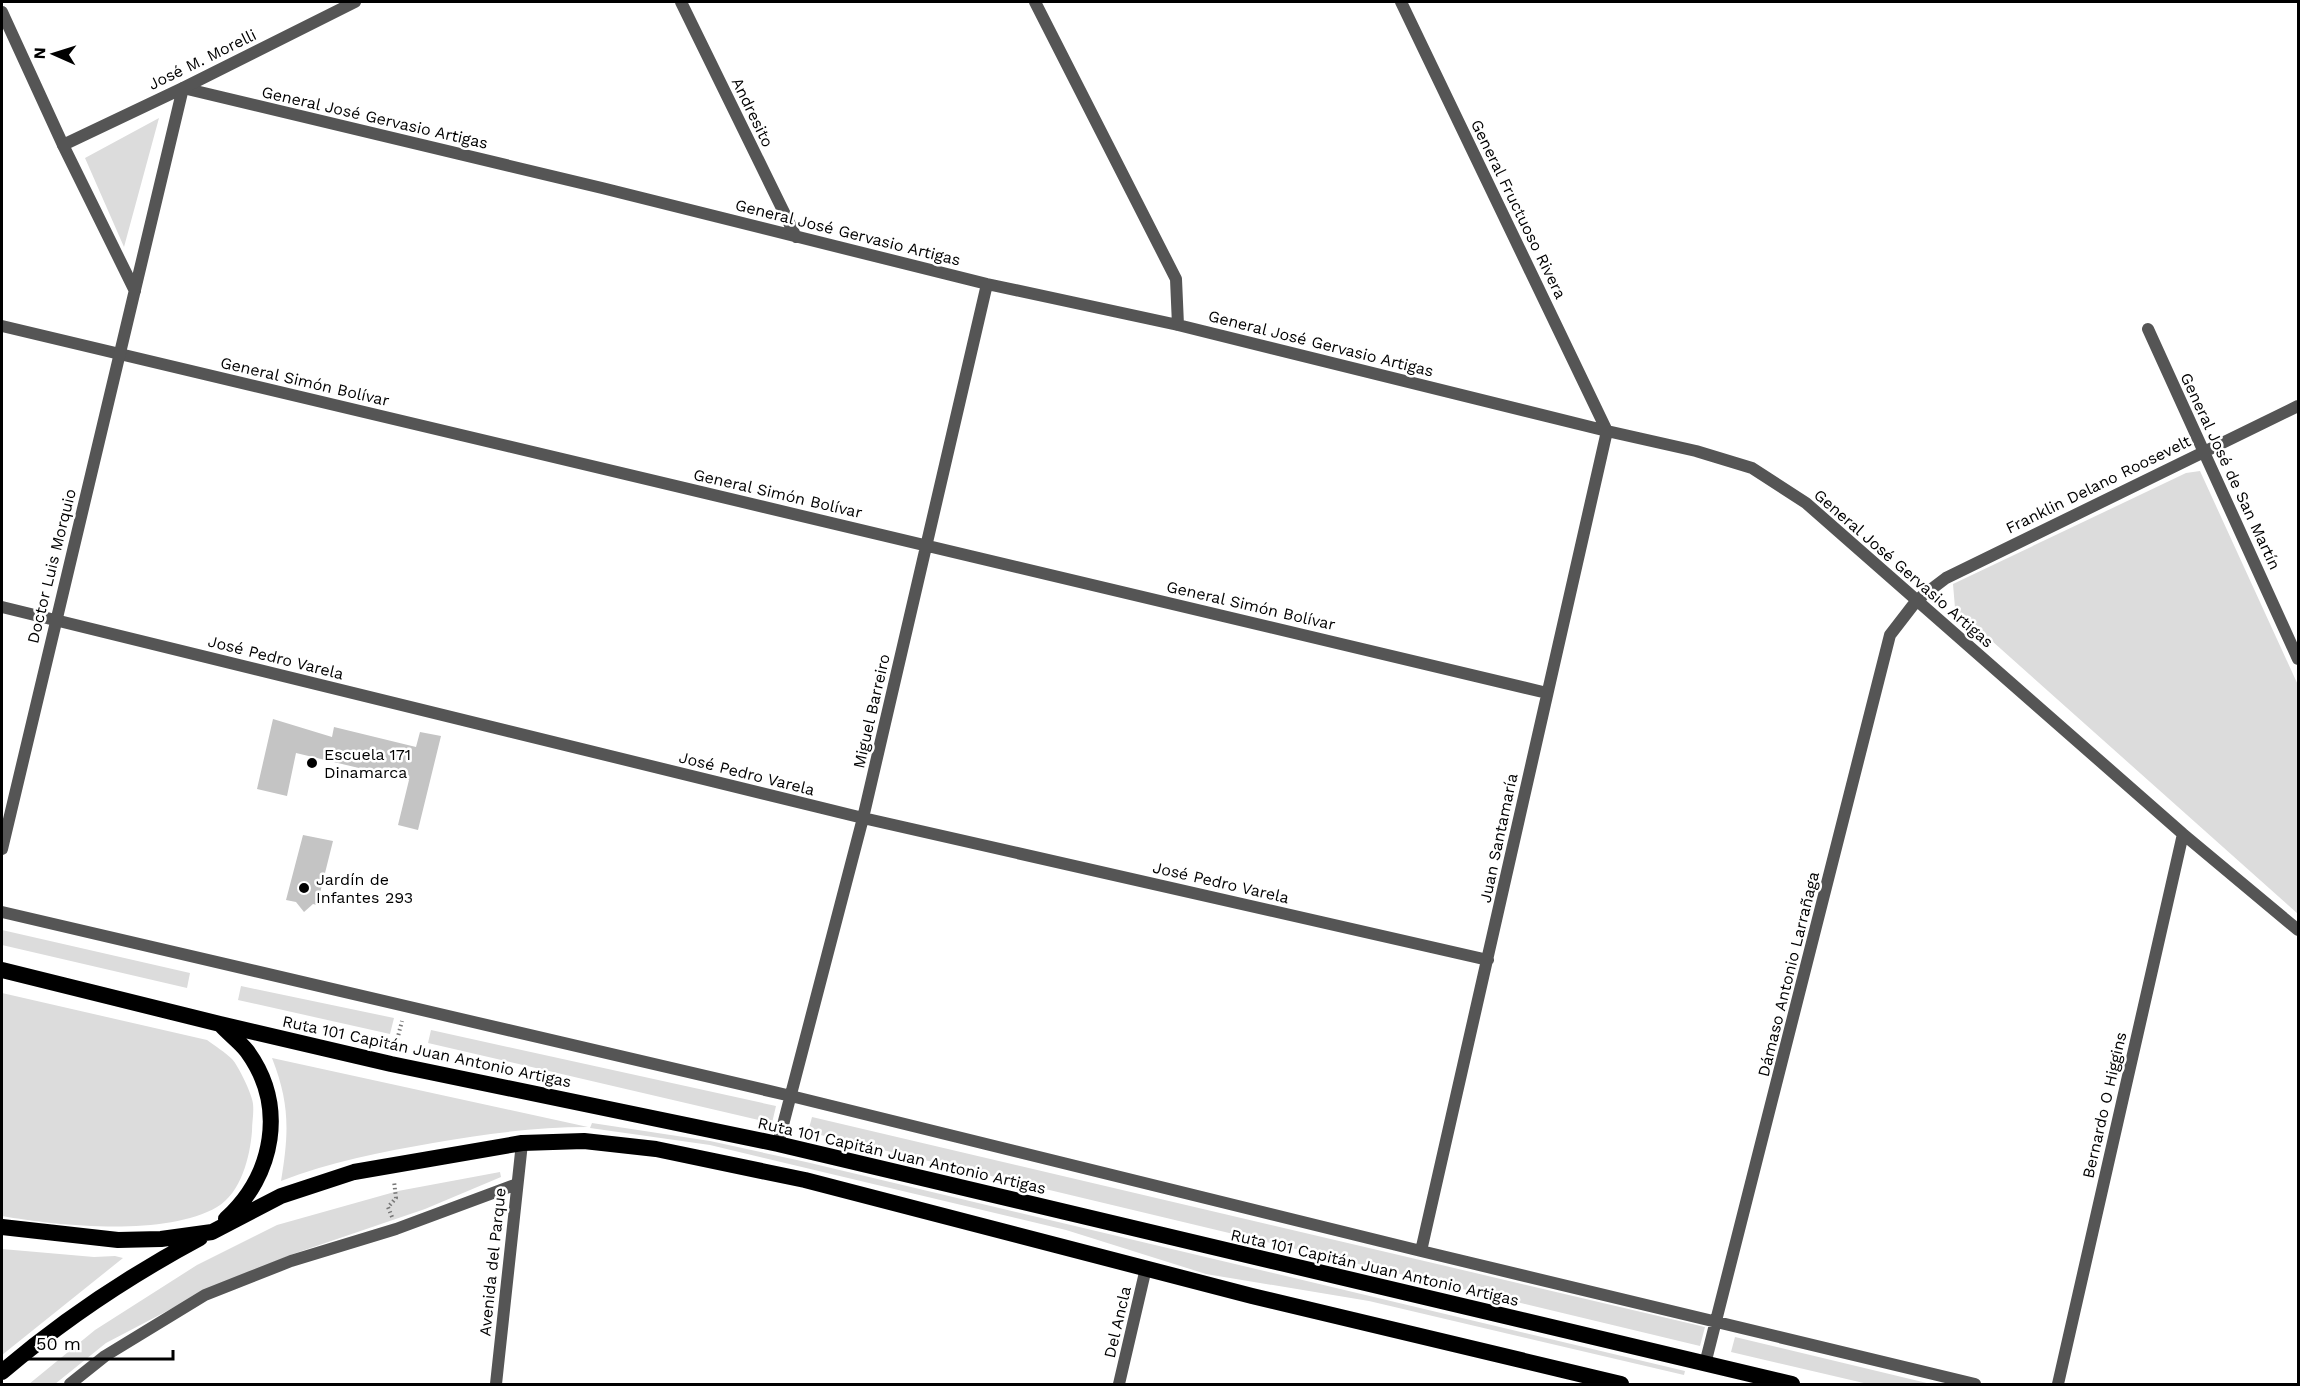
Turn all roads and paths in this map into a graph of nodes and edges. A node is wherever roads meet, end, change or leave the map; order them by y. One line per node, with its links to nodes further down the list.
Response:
1 (355, 2): 5 (street, José M. Morelli)
2 (681, 2): 9 (street, Andresito)
3 (1035, 2): 12 (street)
4 (1401, 2): 17 (street, General Fructuoso Rivera)
5 (338, 5): 7 (street, José M. Morelli)
6 (2, 12): 8 (street)
7 (183, 88): 8 (street, José M. Morelli); 9 (street, General José Gervasio Artigas); 11 (street, Doctor Luis Morquio)
8 (63, 145): 11 (street)
9 (796, 237): 10 (street, General José Gervasio Artigas)
10 (987, 284): 12 (street, General José Gervasio Artigas); 19 (street, Miguel Barreiro)
11 (135, 291): 15 (street, Doctor Luis Morquio)
12 (1178, 325): 17 (street, General José Gervasio Artigas)
13 (2, 326): 15 (street, General Simón Bolívar)
14 (2148, 329): 18 (street, General José de San Martín)
15 (120, 354): 19 (street, General Simón Bolívar); 22 (street, Doctor Luis Morquio)
16 (2298, 406): 18 (street, Franklin Delano Roosevelt)
17 (1607, 431): 20 (street, General José Gervasio Artigas); 24 (street, Juan Santamaría)
18 (2203, 451): 20 (street, Franklin Delano Roosevelt); 23 (street, General José de San Martín)
19 (926, 545): 24 (street, General Simón Bolívar); 25 (street, Miguel Barreiro)
20 (1917, 600): 26 (street, General José Gervasio Artigas); 45 (street, Dámaso Antonio Larrañaga)
21 (2, 607): 22 (street, José Pedro Varela)
22 (56, 620): 25 (street, José Pedro Varela); 27 (street, Doctor Luis Morquio)
23 (2298, 660)
24 (1547, 693): 30 (street, Juan Santamaría)
25 (863, 818): 30 (street, José Pedro Varela); 35 (street, Miguel Barreiro)
26 (2182, 834): 29 (street, General José Gervasio Artigas); 54 (street, Bernardo O Higgins)
27 (2, 849)
28 (2, 912): 32 (street)
29 (2298, 930)
30 (1488, 960): 43 (street, Juan Santamaría)
31 (2, 970): 33 (highway, Ruta 101 Capitán Juan Antonio Artigas)
32 (406, 1006): 34 (path); 35 (street)
33 (220, 1024): 34 (highway, Ruta 101 Capitán Juan Antonio Artigas); 42 (highway)
34 (391, 1064): 37 (highway, Ruta 101 Capitán Juan Antonio Artigas)
35 (791, 1096): 37 (street, Miguel Barreiro); 43 (street)
36 (522, 1143): 38 (highway); 39 (street, Avenida del Parque); 44 (highway)
37 (778, 1143): 46 (highway, Ruta 101 Capitán Juan Antonio Artigas)
38 (393, 1165): 41 (path); 42 (highway)
39 (517, 1184): 41 (street); 49 (street, Avenida del Parque)
40 (2, 1227): 42 (highway)
41 (396, 1229): 48 (street)
42 (212, 1232): 47 (highway)
43 (1421, 1251): 45 (street)
44 (1146, 1268): 50 (street, Del Ancla); 51 (highway)
45 (1717, 1321): 46 (street, Dámaso Antonio Larrañaga); 53 (street)
46 (1705, 1364): 52 (highway, Ruta 101 Capitán Juan Antonio Artigas)
47 (2, 1372)
48 (70, 1384)
49 (496, 1384)
50 (1119, 1384)
51 (1621, 1384)
52 (1792, 1384)
53 (1975, 1384)
54 (2058, 1384)

